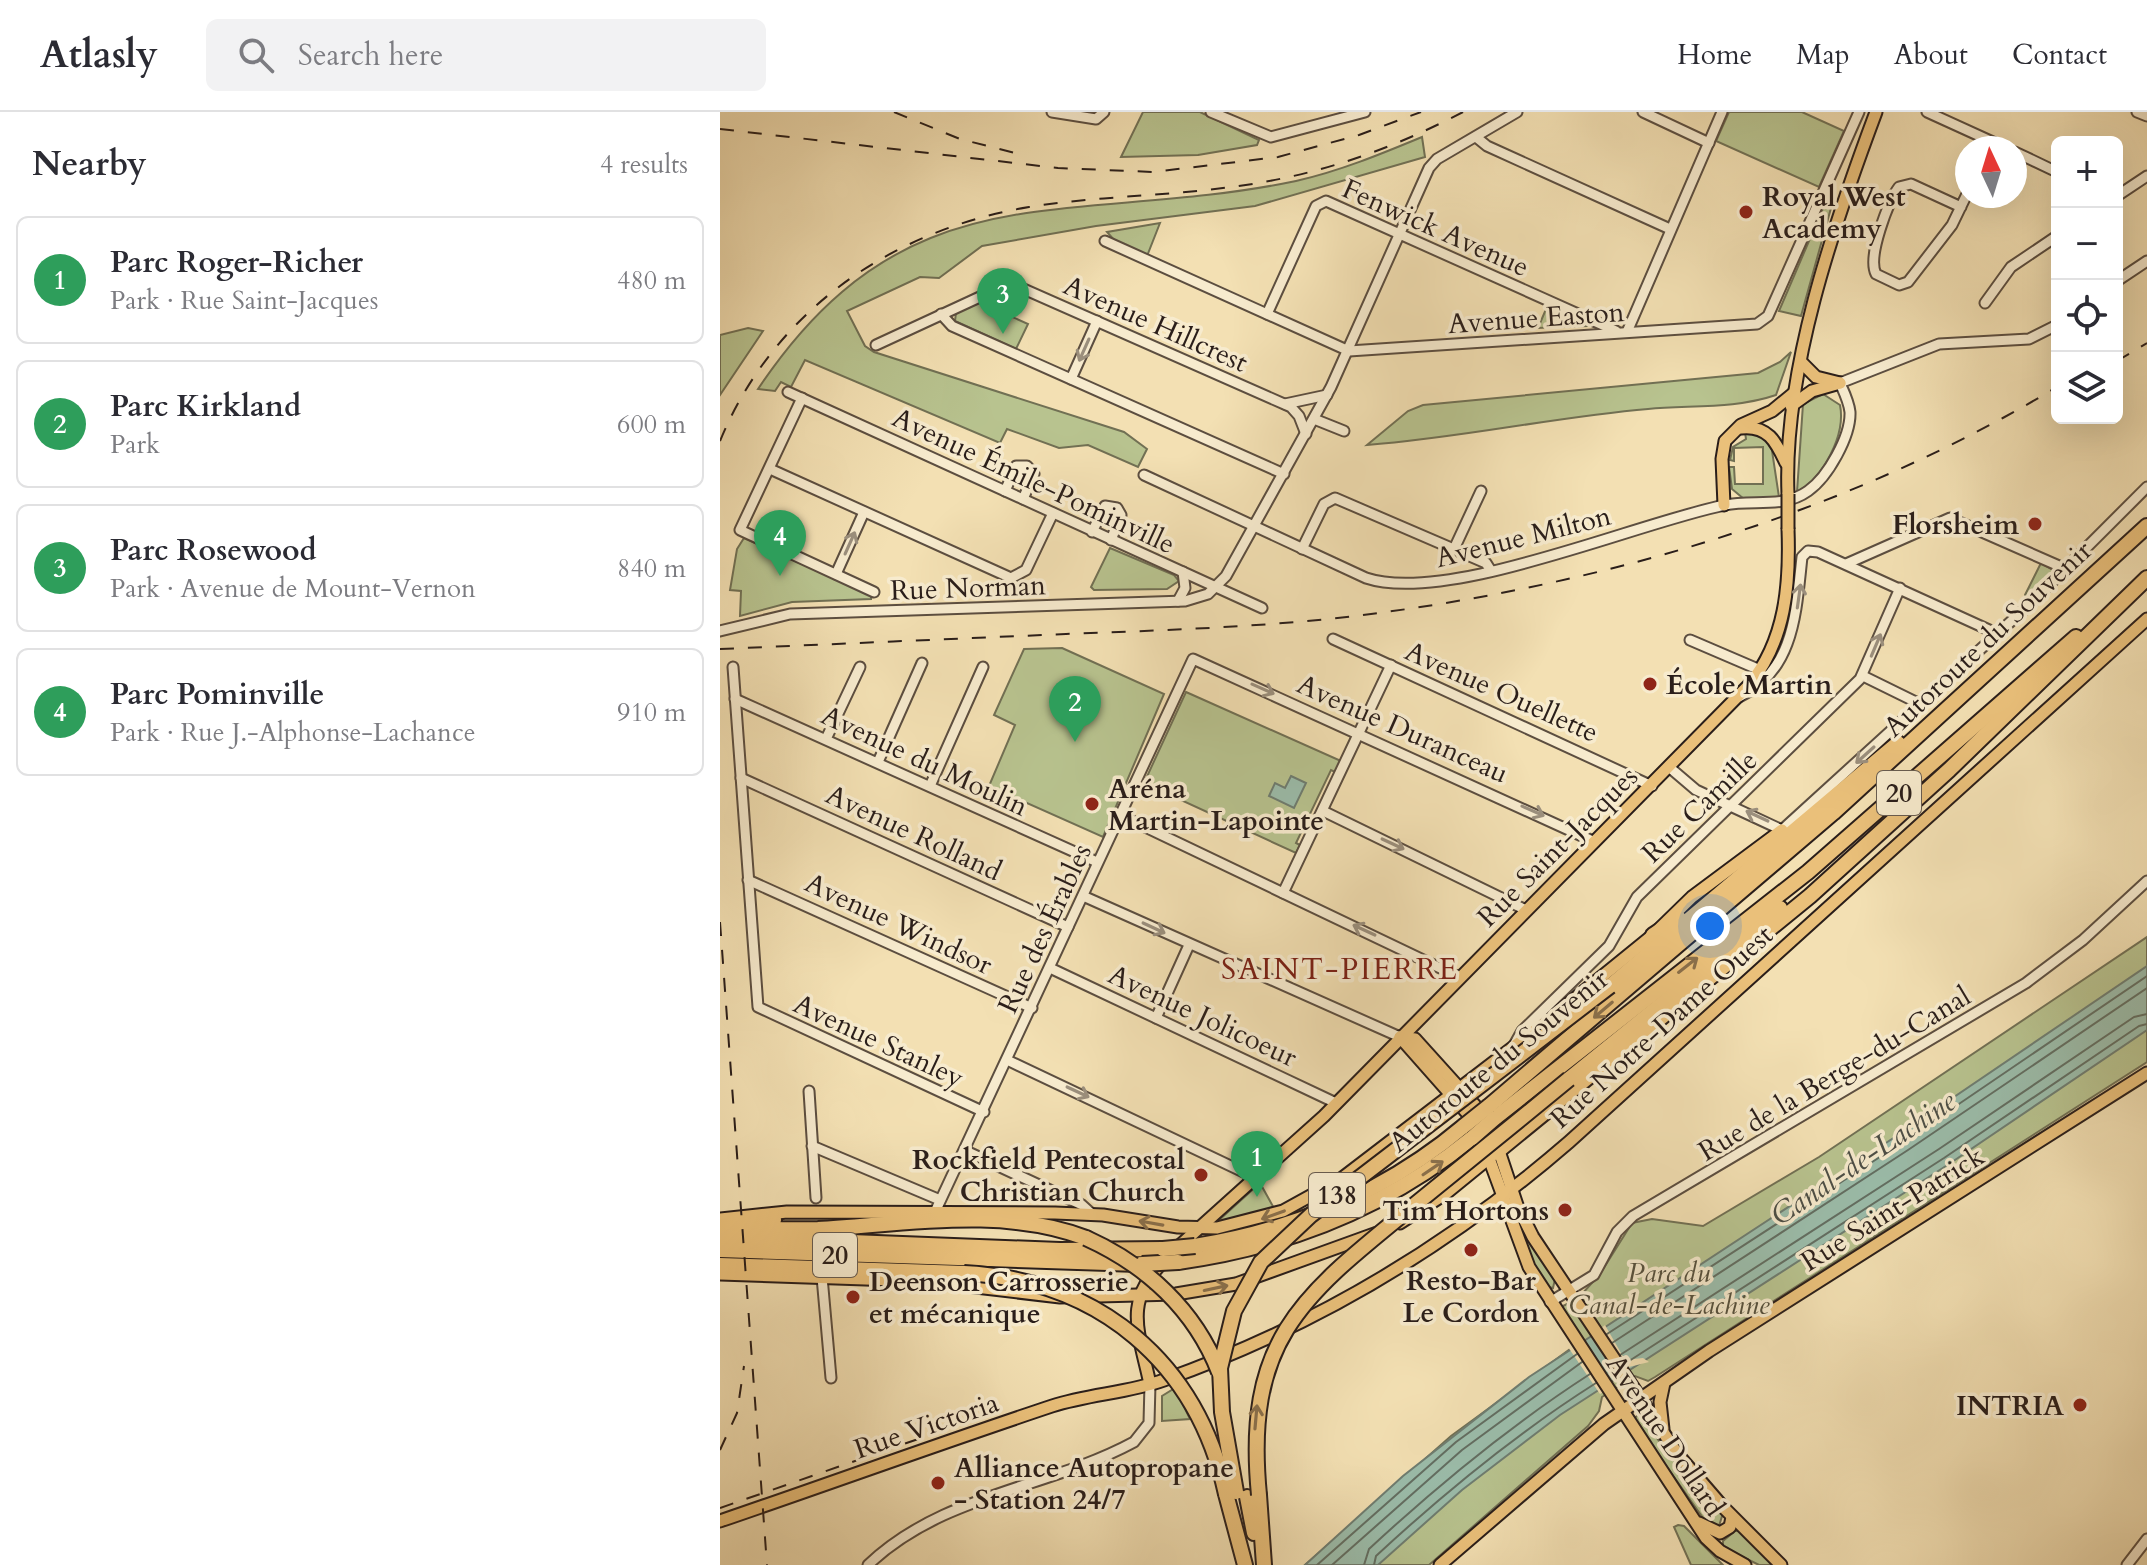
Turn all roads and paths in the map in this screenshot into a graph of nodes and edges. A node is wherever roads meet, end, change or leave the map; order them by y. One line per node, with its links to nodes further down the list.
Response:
1 (1052, 112): 2 (street)
2 (1104, 112)
3 (1365, 112): 11 (street)
4 (1517, 112): 14 (street)
5 (1643, 112): 15 (street)
6 (1722, 112): 15 (street)
7 (1859, 112): 34 (street, Avenue Easton)
8 (1876, 112): 37 (main road, Rue Saint-Jacques)
9 (1927, 112): 13 (street)
10 (2137, 112): 12 (street)
11 (1214, 113)
12 (2147, 116)
13 (1973, 136)
14 (1476, 137): 21 (street); 22 (street)
15 (1709, 143): 21 (street)
16 (2027, 158): 17 (street)
17 (2051, 169)
18 (2147, 176): 19 (street)
19 (2123, 192)
20 (1961, 207): 20 (street)
21 (1670, 229): 34 (street)
22 (1399, 234): 31 (street, Fenwick Avenue); 34 (street, Fenwick Avenue); 36 (street)
23 (2032, 238): 26 (street)
24 (2051, 240): 26 (street)
25 (1105, 241): 31 (street, Avenue Easton)
26 (2039, 248): 29 (street)
27 (2147, 261): 28 (street)
28 (2118, 280)
29 (1985, 303)
30 (941, 314): 32 (street, Avenue Hillcrest); 35 (street); 38 (street)
31 (1267, 314): 36 (street, Avenue Easton)
32 (1097, 321): 38 (street, one-way to 38); 44 (street, Avenue Hillcrest)
33 (2051, 328): 39 (street)
34 (1623, 333): 36 (street, Avenue Easton)
35 (876, 345)
36 (1348, 351): 40 (street)
37 (1801, 362): 39 (main road); 42 (main road, Rue Saint-Jacques)
38 (1071, 379): 52 (street)
39 (1840, 383): 45 (main road); 58 (street, Avenue Milton)
40 (1330, 389): 44 (street); 46 (street)
41 (788, 392): 43 (street, Avenue Émile-Pominville)
42 (1794, 393): 45 (main road, Rue Saint-Jacques); 48 (main road)
43 (802, 398): 51 (street); 55 (street, Avenue Émile-Pominville)
44 (1285, 404): 49 (street)
45 (1791, 406): 50 (main road, Rue Saint-Jacques)
46 (1314, 419): 47 (street); 49 (street)
47 (1344, 431)
48 (1733, 432): 50 (main road); 58 (main road)
49 (1306, 434): 52 (street)
50 (1787, 464): 90 (main road, Rue Saint-Jacques, bridge)
51 (770, 469): 59 (street); 71 (street)
52 (1284, 474): 62 (street)
53 (1144, 475): 62 (street, Avenue Milton)
54 (2147, 487): 68 (street)
55 (1005, 491): 57 (street, Avenue Émile-Pominville); 57 (street)
56 (1481, 491): 66 (street)
57 (1023, 499): 60 (street, Avenue Émile-Pominville)
58 (1724, 505): 69 (street, Avenue Milton)
59 (864, 512): 60 (street); 71 (street, one-way to 59)
60 (1053, 513): 63 (street, Avenue Émile-Pominville)
61 (2147, 526): 85 (highway, Autoroute du Souvenir / 20)
62 (1253, 527): 65 (street, Avenue Milton); 73 (street)
63 (1092, 532): 64 (street, Avenue Émile-Pominville); 64 (street)
64 (1111, 540): 70 (street, Avenue Émile-Pominville)
65 (1302, 549): 66 (street); 69 (street, Avenue Milton)
66 (1454, 549): 69 (street)
67 (1846, 564): 68 (street); 74 (street); 93 (street, Rue Saint-Jacques, one-way to 67)
68 (2066, 569): 80 (street)
69 (1491, 571)
70 (1183, 572): 73 (street, Avenue Émile-Pominville); 76 (street)
71 (836, 574): 75 (street)
72 (2147, 578): 105 (highway, 138); 130 (highway, Autoroute du Souvenir / 20, one-way to 72)
73 (1216, 588): 76 (street, Rue Norman); 77 (street, Avenue Émile-Pominville)
74 (1900, 588): 80 (street); 91 (street, Rue Camille, one-way to 74)
75 (874, 592)
76 (1178, 601): 79 (street, Rue Norman)
77 (1262, 608)
78 (2147, 619): 136 (main road, Rue Notre-Dame Ouest)
79 (720, 631)
80 (1998, 634): 94 (street)
81 (1333, 639): 86 (street, Avenue Ouellette)
82 (1690, 640): 90 (street)
83 (1192, 660): 95 (street, Avenue Duranceau, one-way to 95); 104 (street, Rue des Érables)
84 (922, 663): 97 (street)
85 (1993, 664): 109 (highway, 138); 130 (highway, Autoroute du Souvenir / 20, one-way to 130)
86 (1391, 665): 95 (street); 101 (street, Avenue Ouellette)
87 (733, 667): 92 (street)
88 (860, 667): 96 (street)
89 (983, 667): 100 (street)
90 (1760, 670): 93 (main road, Rue Saint-Jacques)
91 (1863, 676): 94 (street); 102 (street, Rue Camille)
92 (735, 699): 96 (street, Avenue du Moulin); 99 (street)
93 (1736, 699): 98 (main road, Rue Saint-Jacques)
94 (1920, 704): 106 (street, one-way to 106)
95 (1360, 733): 103 (street); 107 (street, Avenue Duranceau, one-way to 107)
96 (826, 739): 97 (street, Avenue du Moulin)
97 (878, 762): 100 (street, Avenue du Moulin)
98 (1669, 767): 101 (main road, Rue Saint-Jacques); 102 (street)
99 (741, 778): 110 (street); 115 (street, Avenue Rolland)
100 (930, 786): 108 (street, Avenue du Moulin)
101 (1652, 786): 107 (main road, Rue Saint-Jacques)
102 (1731, 805): 106 (street, one-way to 102); 123 (street, Rue Camille)
103 (1323, 811): 112 (street); 114 (street, one-way to 114)
104 (1120, 815): 108 (street, Rue des Érables); 112 (street)
105 (1890, 822): 134 (highway); 168 (highway, 138, one-way to 105, bridge)
106 (1782, 830): 116 (main road)
107 (1595, 842): 114 (main road, Rue Saint-Jacques)
108 (1097, 862): 113 (street, Rue des Érables)
109 (1736, 879): 116 (highway); 167 (highway, 138, bridge)
110 (748, 880): 120 (street, Avenue Windsor); 129 (street, Avenue Stanley)
111 (2147, 881): 150 (street, Rue de la Berge-du-Canal)
112 (1283, 893): 119 (street, one-way to 112)
113 (1083, 896): 115 (street, Rue des Érables); 117 (street, one-way to 117)
114 (1526, 910): 119 (main road, Rue Saint-Jacques)
115 (1068, 927): 118 (street, Rue des Érables)
116 (1653, 935): 123 (main road)
117 (1189, 945): 121 (street); 122 (street)
118 (1050, 968): 120 (street, Rue des Érables); 121 (street, Avenue Jolicoeur)
119 (1459, 977): 122 (main road, Rue Saint-Jacques)
120 (1032, 1008): 124 (street, Rue des Érables)
121 (1156, 1018): 128 (street, Avenue Jolicoeur)
122 (1400, 1037): 126 (main road); 128 (main road, Rue Saint-Jacques)
123 (1513, 1047): 126 (main road)
124 (1007, 1060): 129 (street, Rue des Érables); 135 (street, one-way to 135)
125 (2147, 1073): 155 (main road, Rue Saint-Patrick)
126 (1456, 1089): 134 (main road); 145 (main road, one-way to 145)
127 (809, 1091): 132 (street)
128 (1336, 1103): 135 (main road, Rue Saint-Jacques)
129 (984, 1112): 133 (street, Rue des Érables)
130 (1492, 1112): 131 (highway, Autoroute du Souvenir / 20, bridge)
131 (1468, 1132): 146 (highway, Autoroute du Souvenir / 20, bridge); 147 (highway, Autoroute du Souvenir / 20, one-way to 131, bridge)
132 (812, 1146): 137 (street); 138 (street)
133 (966, 1151): 138 (street, Rue des Érables); 140 (street)
134 (1495, 1154): 136 (main road); 151 (main road, one-way to 134)
135 (1256, 1178): 145 (main road, Rue Saint-Jacques)
136 (1507, 1195): 150 (main road, Avenue Dollard); 152 (main road, Avenue Dollard); 156 (main road, Rue Notre-Dame Ouest)
137 (816, 1198)
138 (940, 1200): 139 (street, Rue des Érables)
139 (935, 1212): 140 (main road); 141 (main road)
140 (1092, 1214): 145 (main road, one-way to 140)
141 (750, 1218): 142 (main road); 143 (highway)
142 (720, 1219)
143 (882, 1223): 144 (highway); 168 (highway, bridge)
144 (720, 1228)
145 (1199, 1228): 151 (main road, Rue Saint-Jacques)
146 (720, 1237)
147 (720, 1250)
148 (722, 1267): 149 (main road); 167 (highway, bridge)
149 (822, 1277): 151 (main road); 153 (street)
150 (1570, 1291): 152 (street, Rue de la Berge-du-Canal); 154 (main road, Avenue Dollard)
151 (1138, 1295): 156 (main road)
152 (1550, 1302): 157 (main road, Avenue Dollard)
153 (831, 1378)
154 (1630, 1383): 155 (main road); 158 (main road, Avenue Dollard)
155 (1664, 1383): 158 (main road, Rue Saint-Patrick); 161 (main road)
156 (1150, 1384): 164 (main road, Rue Victoria); 166 (street)
157 (1610, 1396): 159 (main road, Avenue Dollard); 160 (main road)
158 (1640, 1400): 159 (main road, Rue Saint-Patrick); 161 (main road, Avenue Dollard)
159 (1621, 1412): 160 (main road, Rue Saint-Patrick); 162 (main road, Avenue Dollard)
160 (1599, 1427): 169 (main road, Rue Saint-Patrick)
161 (1663, 1433): 163 (main road, Avenue Dollard)
162 (1692, 1517): 163 (main road); 170 (main road, Avenue Dollard)
163 (1732, 1517): 171 (main road, Avenue Dollard)
164 (720, 1521)
165 (2147, 1539): 172 (street)
166 (868, 1565)
167 (1245, 1565)
168 (1262, 1565)
169 (1440, 1565)
170 (1745, 1565)
171 (1781, 1565)
172 (2127, 1565)

